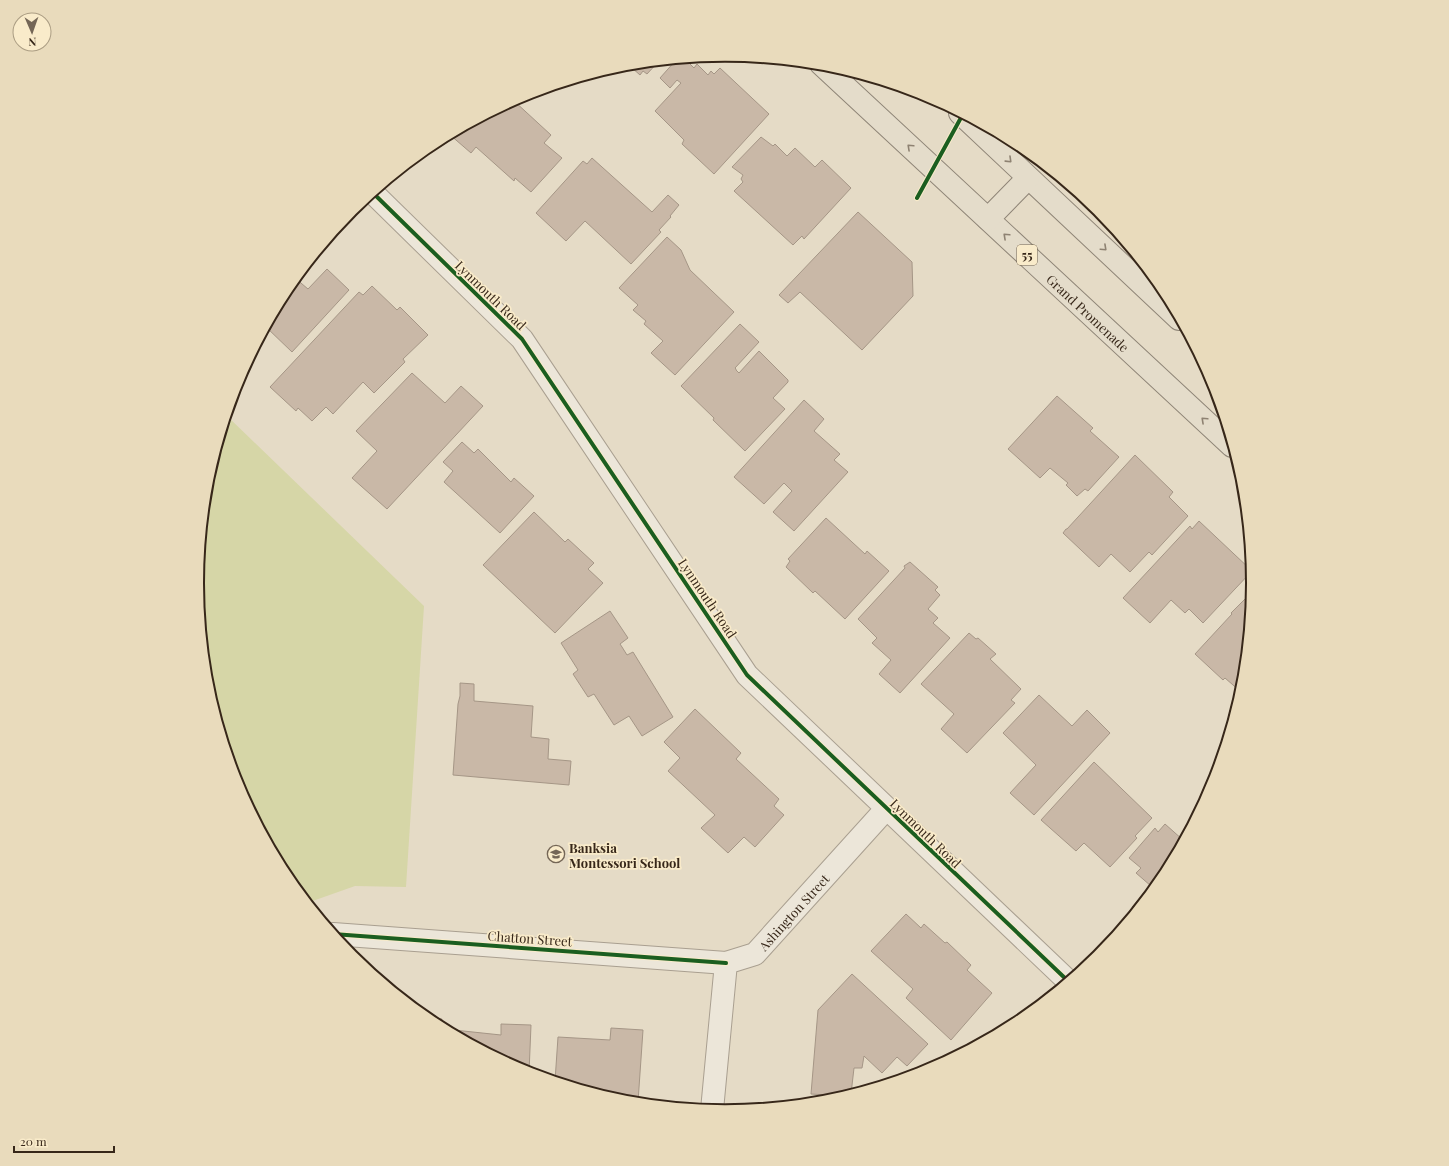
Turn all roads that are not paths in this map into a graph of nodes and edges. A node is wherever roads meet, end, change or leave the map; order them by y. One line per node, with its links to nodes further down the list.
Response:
1 (831, 73): 5 (main road, Grand Promenade / 55, one-way to 1)
2 (973, 126): 3 (main road, one-way to 3)
3 (1028, 178): 5 (main road); 6 (main road, one-way to 6)
4 (376, 196): 8 (street, Lynmouth Road)
5 (988, 219): 7 (main road, Grand Promenade / 55, one-way to 5)
6 (1166, 307)
7 (1225, 440)
8 (886, 809): 10 (street, Ashington Street); 11 (street, Lynmouth Road)
9 (340, 935): 10 (street, Chatton Street)
10 (726, 963): 12 (street)
11 (1065, 978)
12 (713, 1104)

